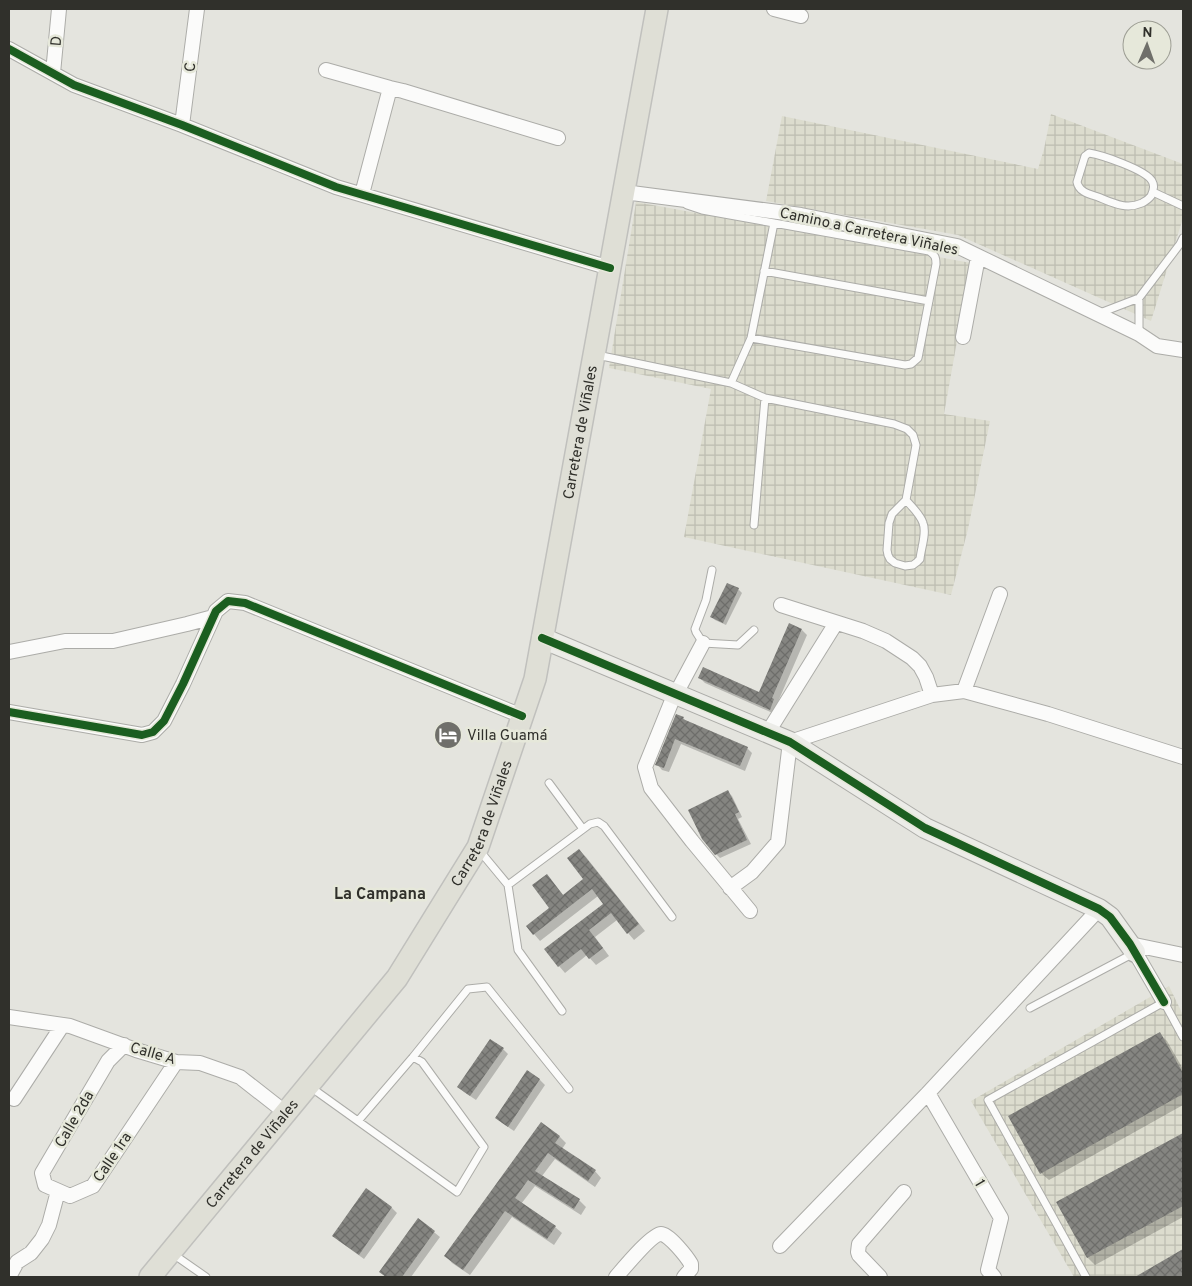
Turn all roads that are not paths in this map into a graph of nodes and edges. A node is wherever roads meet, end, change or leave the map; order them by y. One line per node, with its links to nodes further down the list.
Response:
1 (59, 9): 8 (street, D)
2 (197, 9): 10 (street, C)
3 (657, 9): 12 (main road, Carretera de Viñales)
4 (774, 9): 5 (street)
5 (801, 16)
6 (9, 49): 8 (street)
7 (326, 70): 9 (street)
8 (53, 73): 10 (street)
9 (390, 88): 11 (street); 14 (street)
10 (182, 124): 14 (street)
11 (558, 138)
12 (624, 192): 15 (street, Camino a Carretera Viñales); 20 (main road, Carretera de Viñales)
13 (1153, 192): 13 (lane); 16 (lane)
14 (362, 194): 20 (street)
15 (677, 199): 17 (lane); 19 (street, Camino a Carretera Viñales)
16 (1183, 206)
17 (774, 223): 21 (lane); 23 (lane)
18 (1183, 238): 22 (lane)
19 (978, 257): 24 (street, Camino a Carretera Viñales); 26 (street)
20 (610, 268): 29 (main road, Carretera de Viñales)
21 (764, 271): 23 (lane); 27 (lane)
22 (1139, 298): 24 (lane); 25 (lane)
23 (929, 301): 27 (lane)
24 (1096, 315): 25 (street, Camino a Carretera Viñales)
25 (1138, 334): 28 (street, Camino a Carretera Viñales)
26 (963, 337)
27 (751, 338): 30 (lane)
28 (1183, 350)
29 (594, 354): 30 (lane); 40 (main road, Carretera de Viñales)
30 (731, 383): 31 (lane)
31 (764, 398): 32 (lane); 33 (lane)
32 (906, 500): 32 (lane)
33 (754, 525)
34 (712, 570): 41 (lane)
35 (1000, 594): 43 (street)
36 (781, 605): 38 (street)
37 (213, 617): 42 (street); 46 (street); 47 (street)
38 (836, 623): 45 (street); 48 (street)
39 (754, 630): 41 (lane)
40 (542, 638): 44 (street); 47 (main road, Carretera de Viñales)
41 (703, 642): 44 (street)
42 (9, 652)
43 (964, 692): 45 (street); 50 (street)
44 (676, 694): 48 (street); 55 (street)
45 (932, 695): 49 (street)
46 (9, 712)
47 (522, 716): 53 (main road, Carretera de Viñales)
48 (768, 732): 49 (street)
49 (790, 742): 55 (street); 56 (street)
50 (1183, 757)
51 (549, 783): 52 (lane)
52 (584, 829): 54 (lane); 58 (lane)
53 (478, 847): 54 (lane); 70 (main road, Carretera de Viñales)
54 (508, 885): 63 (lane)
55 (730, 888): 57 (street)
56 (1099, 910): 59 (street); 72 (street)
57 (750, 911)
58 (672, 917)
59 (1133, 948): 60 (street); 61 (street); 62 (lane)
60 (1183, 955)
61 (1164, 1002): 66 (lane); 87 (lane)
62 (1030, 1008)
63 (562, 1011)
64 (9, 1017): 65 (street, Calle A)
65 (62, 1026): 67 (street, Calle A); 73 (street)
66 (1183, 1036)
67 (124, 1045): 69 (street, Calle A); 76 (street, Calle 2da)
68 (413, 1057): 71 (lane); 75 (lane); 75 (lane)
69 (176, 1062): 74 (street, Calle A); 76 (street, Calle 1ra)
70 (309, 1086): 74 (main road, Carretera de Viñales); 75 (lane)
71 (569, 1088)
72 (928, 1093): 78 (street); 80 (street, 1)
73 (14, 1099)
74 (286, 1114): 79 (main road, Carretera de Viñales)
75 (358, 1121)
76 (58, 1191): 81 (street)
77 (904, 1192): 86 (street)
78 (780, 1246)
79 (170, 1252): 82 (main road, Carretera de Viñales); 83 (lane)
80 (987, 1275)
81 (9, 1277)
82 (150, 1277)
83 (206, 1277)
84 (616, 1277): 85 (street)
85 (684, 1277)
86 (880, 1277)
87 (1086, 1277)

